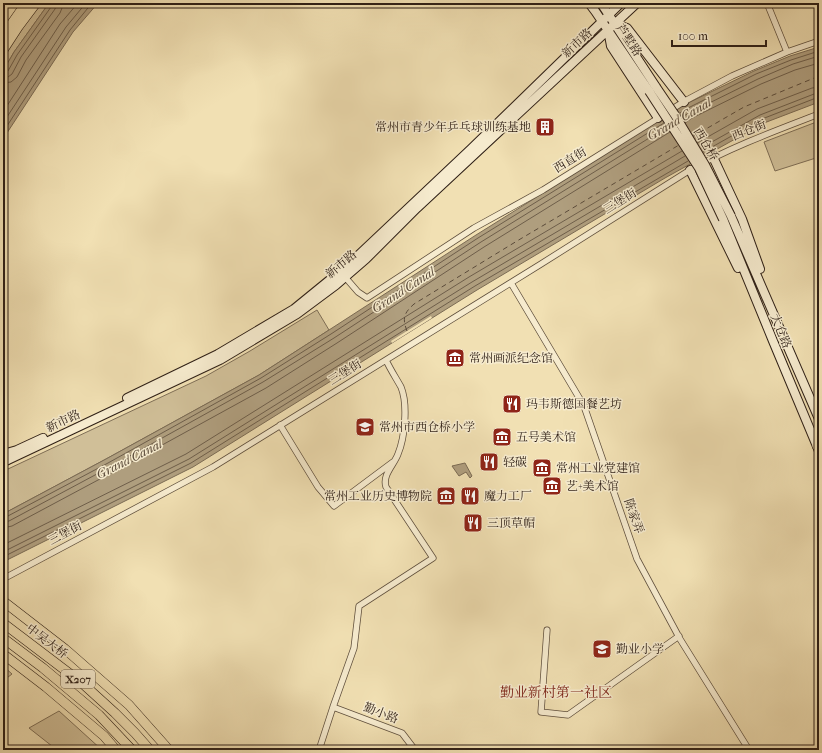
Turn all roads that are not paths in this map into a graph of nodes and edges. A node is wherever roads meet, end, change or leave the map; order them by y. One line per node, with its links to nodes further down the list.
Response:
1 (26, 3): 10 (main road)
2 (36, 3): 12 (main road)
3 (589, 3): 8 (street, 芦墅路)
4 (601, 3): 8 (street, 芦墅路)
5 (621, 3): 8 (street, 新市路)
6 (637, 3): 9 (street, 新市路)
7 (767, 3): 13 (street)
8 (605, 18): 9 (street, 芦墅路); 29 (street, 新市路)
9 (611, 27): 14 (street, 芦墅路); 15 (street); 17 (street); 21 (street, 新市路)
10 (3, 36)
11 (819, 41): 13 (street, 西直街)
12 (3, 50)
13 (787, 52): 15 (street, 西直街)
14 (652, 89): 20 (street, 西仓桥, bridge)
15 (684, 102): 17 (street, 西直街)
16 (819, 114): 18 (street, 西仓街)
17 (658, 118): 21 (street, 西直街)
18 (713, 157): 19 (street, 西仓街); 23 (street)
19 (690, 170): 22 (street, 三堡街); 24 (street)
20 (727, 217): 23 (street, 大仓路); 24 (street, 大仓路)
21 (344, 277): 31 (street, 新市路)
22 (511, 283): 25 (street, 三堡街); 36 (street, 陈家弄)
23 (783, 334): 26 (street, 大仓路)
24 (773, 341): 28 (street, 大仓路)
25 (386, 360): 27 (street, 三堡街); 30 (street)
26 (819, 419)
27 (280, 425): 30 (street); 32 (street, 三堡街)
28 (818, 447)
29 (3, 454)
30 (395, 461): 39 (street)
31 (3, 462)
32 (3, 579)
33 (3, 601): 43 (main road)
34 (3, 623): 40 (main road, 中吴大桥 / X207)
35 (548, 630): 36 (street)
36 (678, 636): 46 (street, 陈家弄)
37 (3, 638): 42 (main road, 中吴大桥 / X207)
38 (3, 654): 41 (main road)
39 (333, 707): 44 (street); 45 (street, 勤小路)
40 (148, 747)
41 (116, 750)
42 (132, 750)
43 (169, 750)
44 (319, 750)
45 (415, 750)
46 (749, 750)

